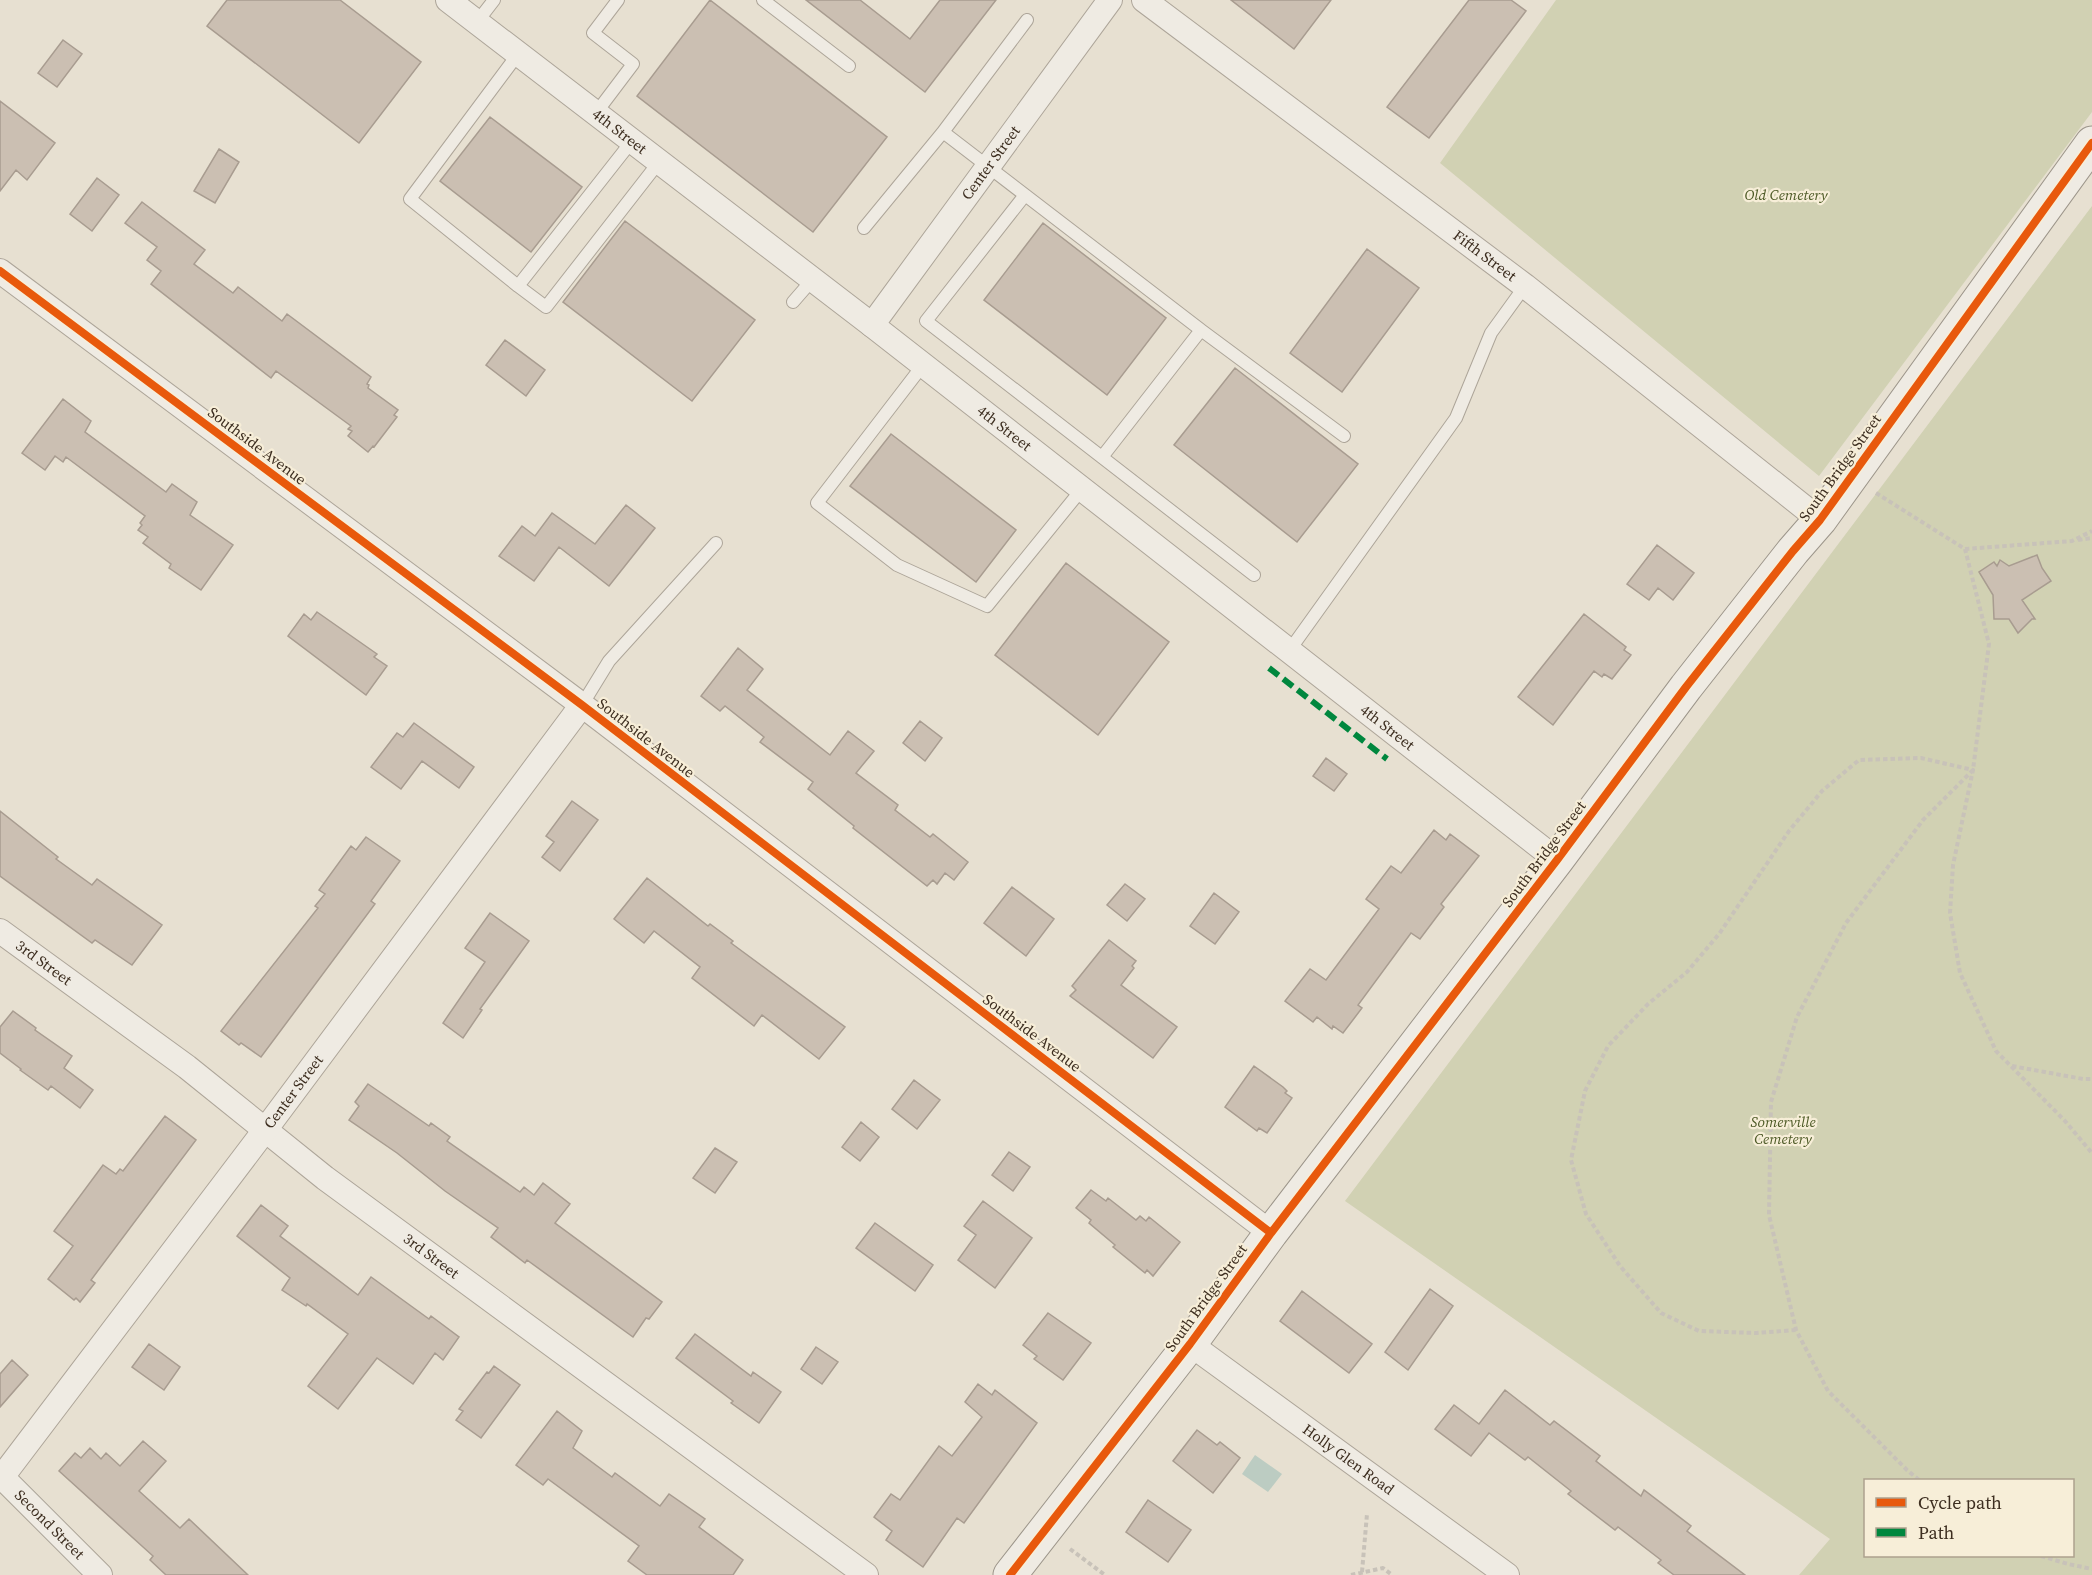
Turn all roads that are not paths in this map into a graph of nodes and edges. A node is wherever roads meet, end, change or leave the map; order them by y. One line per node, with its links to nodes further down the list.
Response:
1 (448, 0): 8 (street, 4th Street)
2 (494, 0): 8 (lane)
3 (618, 0): 11 (lane)
4 (763, 0): 10 (lane)
5 (1110, 0): 16 (street, Center Street)
6 (1144, 0): 22 (street, Fifth Street)
7 (1027, 20): 12 (lane)
8 (477, 22): 9 (street, 4th Street)
9 (518, 54): 11 (street, 4th Street); 21 (lane)
10 (849, 66)
11 (596, 113): 13 (street, 4th Street)
12 (942, 132): 16 (lane); 18 (lane)
13 (632, 141): 15 (street, 4th Street); 21 (lane)
14 (2092, 143): 30 (street, South Bridge Street)
15 (659, 162): 20 (street, 4th Street); 21 (lane)
16 (988, 167): 17 (lane); 24 (street, Center Street)
17 (1025, 195): 25 (lane); 28 (lane)
18 (864, 228)
19 (0, 271): 34 (street, Southside Avenue)
20 (813, 279): 23 (lane); 24 (street, 4th Street)
21 (518, 286)
22 (1525, 286): 30 (street, Fifth Street); 33 (lane)
23 (793, 302)
24 (872, 325): 26 (street, 4th Street)
25 (1201, 330): 27 (lane); 28 (lane)
26 (923, 364): 29 (street, 4th Street); 29 (lane)
27 (1344, 436)
28 (1102, 457): 32 (lane)
29 (1082, 489): 33 (street, 4th Street)
30 (1820, 520): 35 (street, South Bridge Street)
31 (716, 543): 34 (lane)
32 (1254, 574)
33 (1289, 651): 35 (street, 4th Street)
34 (582, 705): 37 (street, Center Street); 38 (street, Southside Avenue)
35 (1557, 860): 38 (street, South Bridge Street)
36 (0, 931): 37 (street, 3rd Street)
37 (265, 1130): 40 (street, Center Street); 42 (street, 3rd Street)
38 (1271, 1233): 39 (street, South Bridge Street)
39 (1190, 1344): 43 (street, South Bridge Street); 44 (street, Holly Glen Road)
40 (1, 1477): 41 (street, Second Street)
41 (100, 1575)
42 (866, 1575)
43 (1010, 1575)
44 (1507, 1575)

